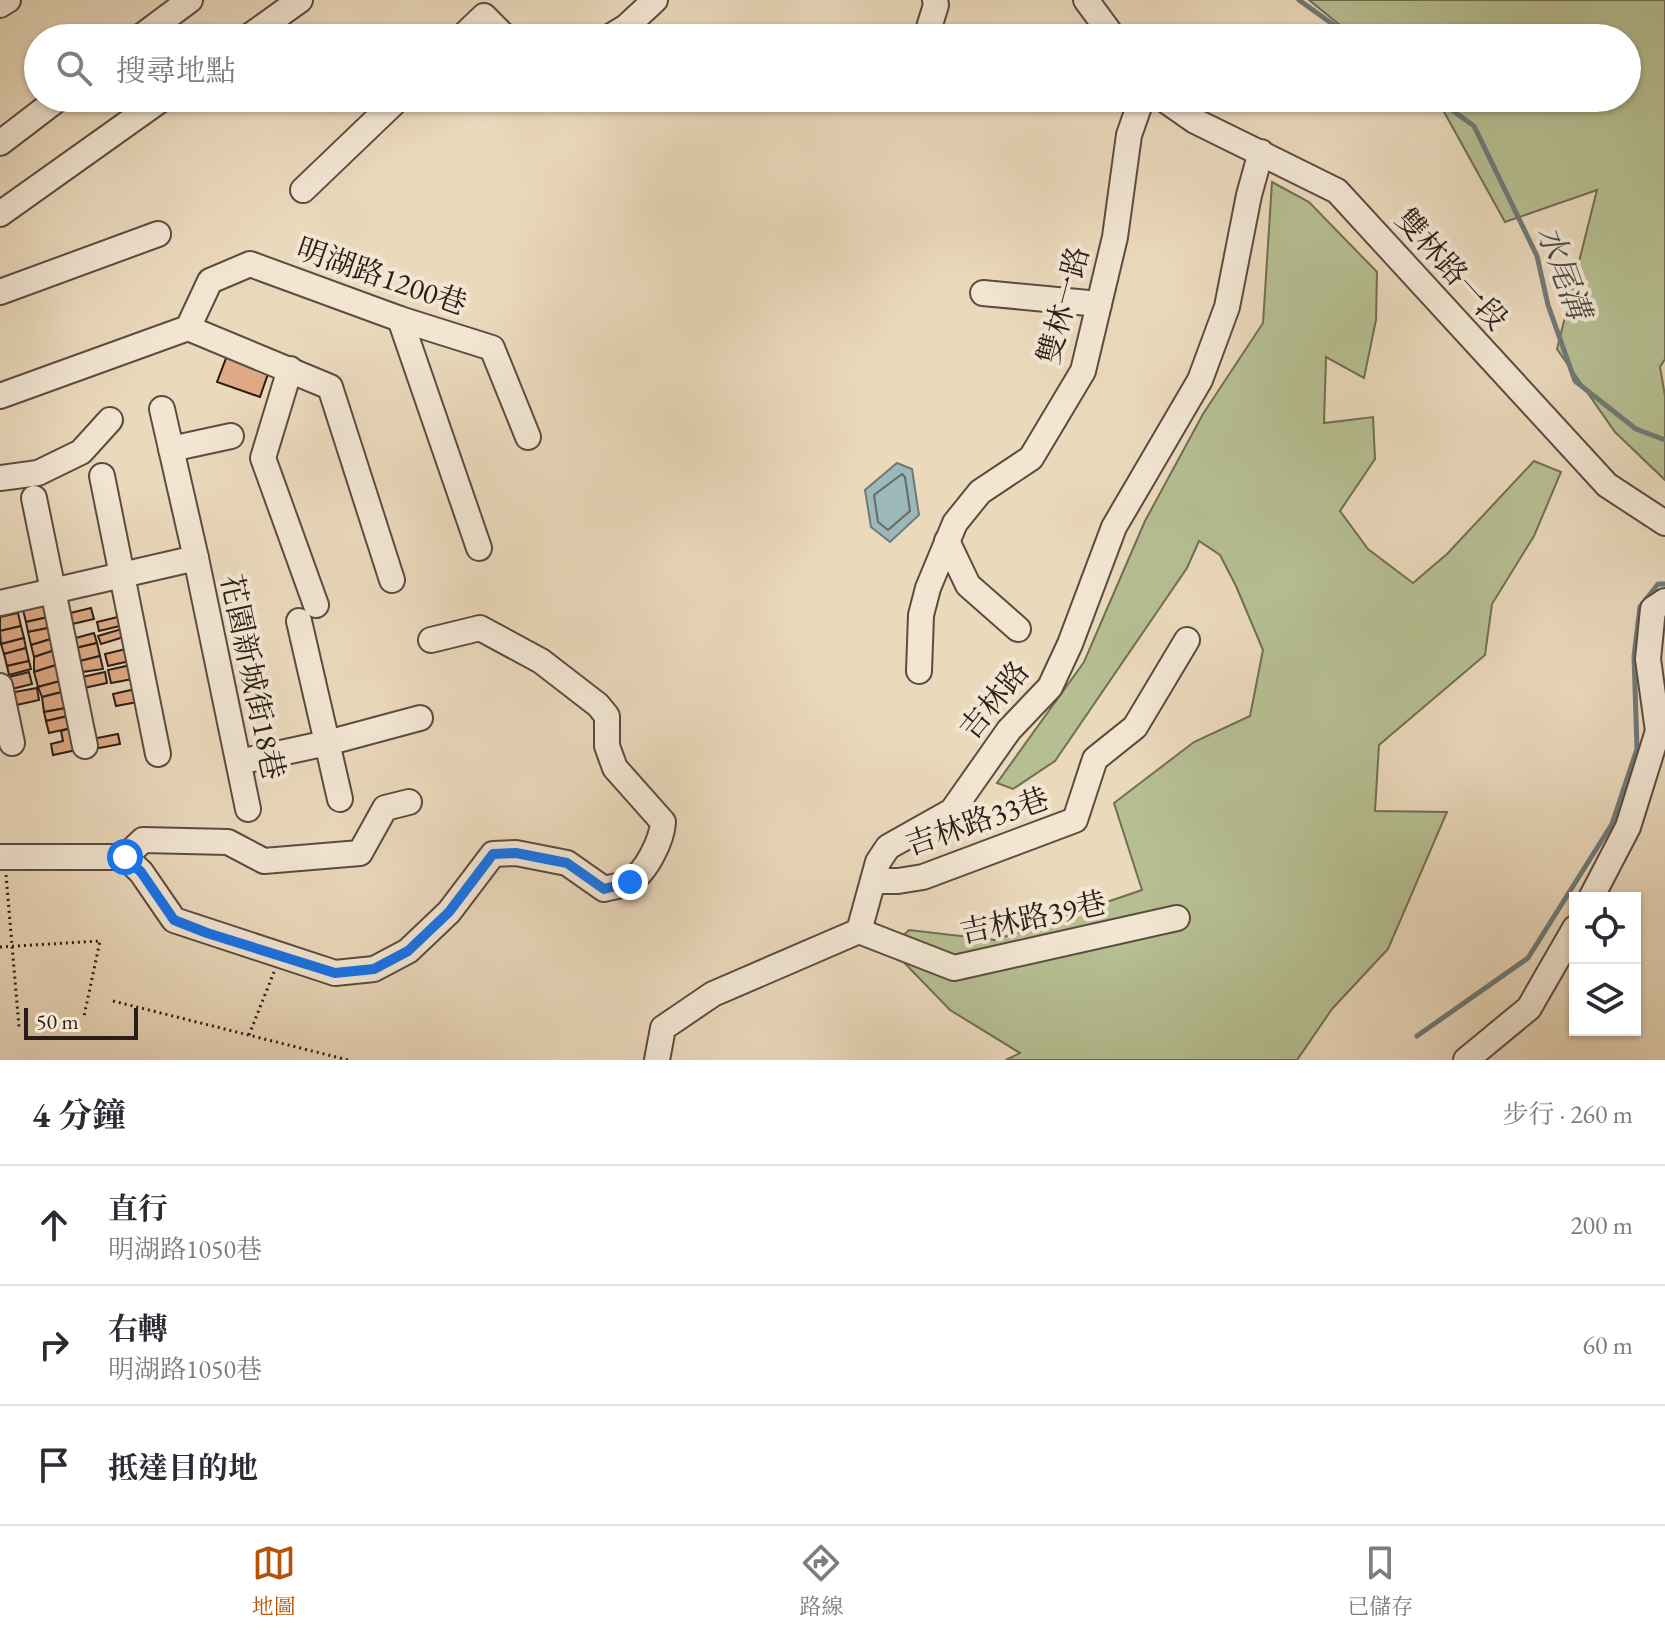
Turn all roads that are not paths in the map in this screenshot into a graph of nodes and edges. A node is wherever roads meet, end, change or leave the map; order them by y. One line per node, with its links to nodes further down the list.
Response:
1 (8, 0): 7 (street)
2 (190, 0): 8 (street)
3 (300, 0): 9 (street)
4 (655, 0): 12 (street)
5 (935, 0): 13 (street)
6 (1086, 0): 14 (street)
7 (0, 5)
8 (158, 24)
9 (267, 24)
10 (476, 24): 11 (street)
11 (492, 24)
12 (629, 24)
13 (930, 24)
14 (1104, 24)
15 (41, 112): 20 (street)
16 (143, 112): 23 (street)
17 (384, 112): 22 (street)
18 (1137, 112): 27 (street, 雙林一路)
19 (1182, 112): 21 (street, 雙林路一段)
20 (0, 143)
21 (1261, 152): 40 (street, 雙林路一段); 65 (street, 吉林路)
22 (303, 190)
23 (0, 214)
24 (158, 234): 25 (street)
25 (0, 292)
26 (983, 293): 27 (street)
27 (1099, 304): 41 (street, 雙林一路)
28 (400, 319): 29 (street, 明湖路1200巷); 35 (street, 明湖路1200巷); 42 (street)
29 (188, 328): 30 (street); 31 (street)
30 (290, 369): 45 (street); 56 (street)
31 (0, 396)
32 (162, 409): 36 (street, 花園新城街18巷)
33 (110, 420): 38 (street)
34 (231, 436): 36 (street)
35 (528, 437)
36 (171, 449): 43 (street, 花園新城街18巷)
37 (102, 476): 44 (street)
38 (0, 478)
39 (34, 498): 46 (street)
40 (1665, 523)
41 (947, 541): 49 (street); 52 (street, 雙林一路)
42 (479, 548)
43 (196, 558): 44 (street); 59 (street, 花園新城街18巷)
44 (121, 576): 46 (street); 58 (street)
45 (392, 580)
46 (52, 591): 48 (street); 57 (street)
47 (1665, 601): 66 (street)
48 (0, 603)
49 (1018, 629)
50 (431, 640): 64 (street)
51 (1187, 640): 65 (street, 吉林路33巷)
52 (919, 671)
53 (0, 686): 55 (street)
54 (420, 718): 56 (street)
55 (12, 743)
56 (327, 743): 59 (street); 60 (street)
57 (85, 746)
58 (158, 754)
59 (239, 762): 62 (street, 花園新城街18巷)
60 (340, 799)
61 (409, 802): 64 (street)
62 (248, 809)
63 (2, 857): 64 (street)
64 (125, 857)
65 (874, 881): 68 (street, 吉林路)
66 (1594, 892)
67 (1177, 918): 68 (street, 吉林路39巷)
68 (859, 931): 70 (street)
69 (1569, 938): 71 (street)
70 (657, 1060)
71 (1466, 1060)

